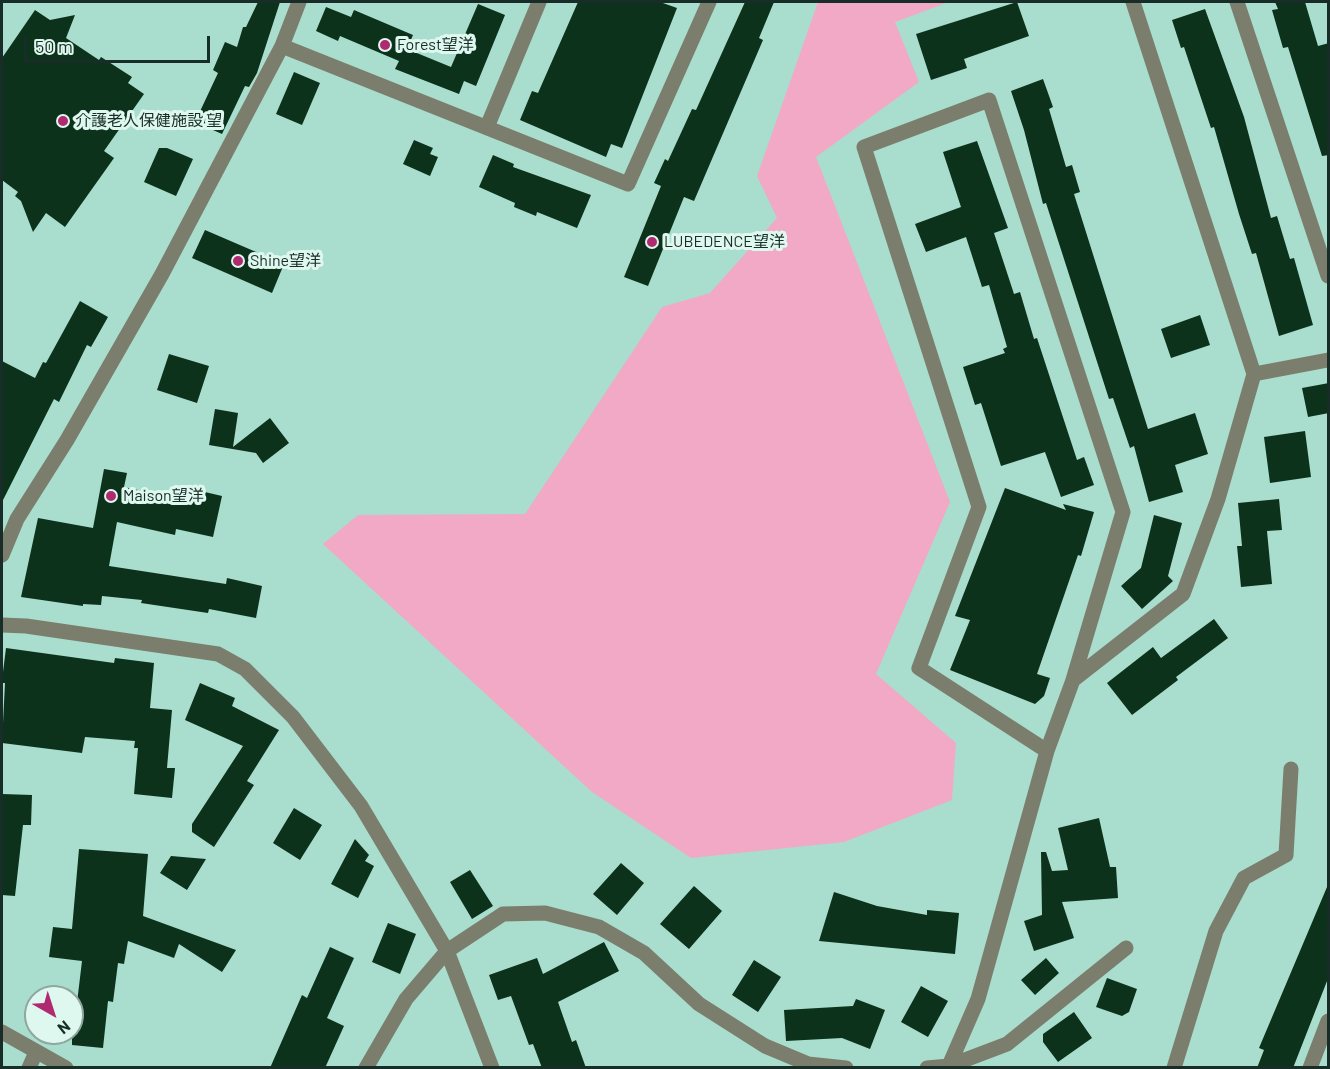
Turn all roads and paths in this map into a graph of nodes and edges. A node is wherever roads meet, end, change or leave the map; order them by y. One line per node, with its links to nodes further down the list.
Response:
1 (299, 2): 6 (street)
2 (539, 2): 7 (street)
3 (709, 2): 7 (street)
4 (1132, 2): 10 (street)
5 (1237, 2): 8 (street)
6 (282, 46): 7 (street); 11 (street)
7 (487, 127)
8 (1329, 276)
9 (1329, 360): 10 (street)
10 (1254, 374): 13 (street)
11 (2, 555)
12 (2, 625): 17 (street)
13 (1073, 680): 14 (street); 14 (street)
14 (1047, 751): 21 (street)
15 (1291, 770): 28 (street)
16 (1126, 948): 21 (street)
17 (447, 951): 24 (street); 25 (street); 26 (street)
18 (1329, 1020): 29 (street)
19 (2, 1032): 20 (street)
20 (36, 1052): 22 (street); 23 (street)
21 (949, 1067): 27 (street)
22 (29, 1068)
23 (66, 1068)
24 (366, 1068)
25 (492, 1068)
26 (846, 1068)
27 (927, 1068)
28 (1174, 1068)
29 (1310, 1068)

